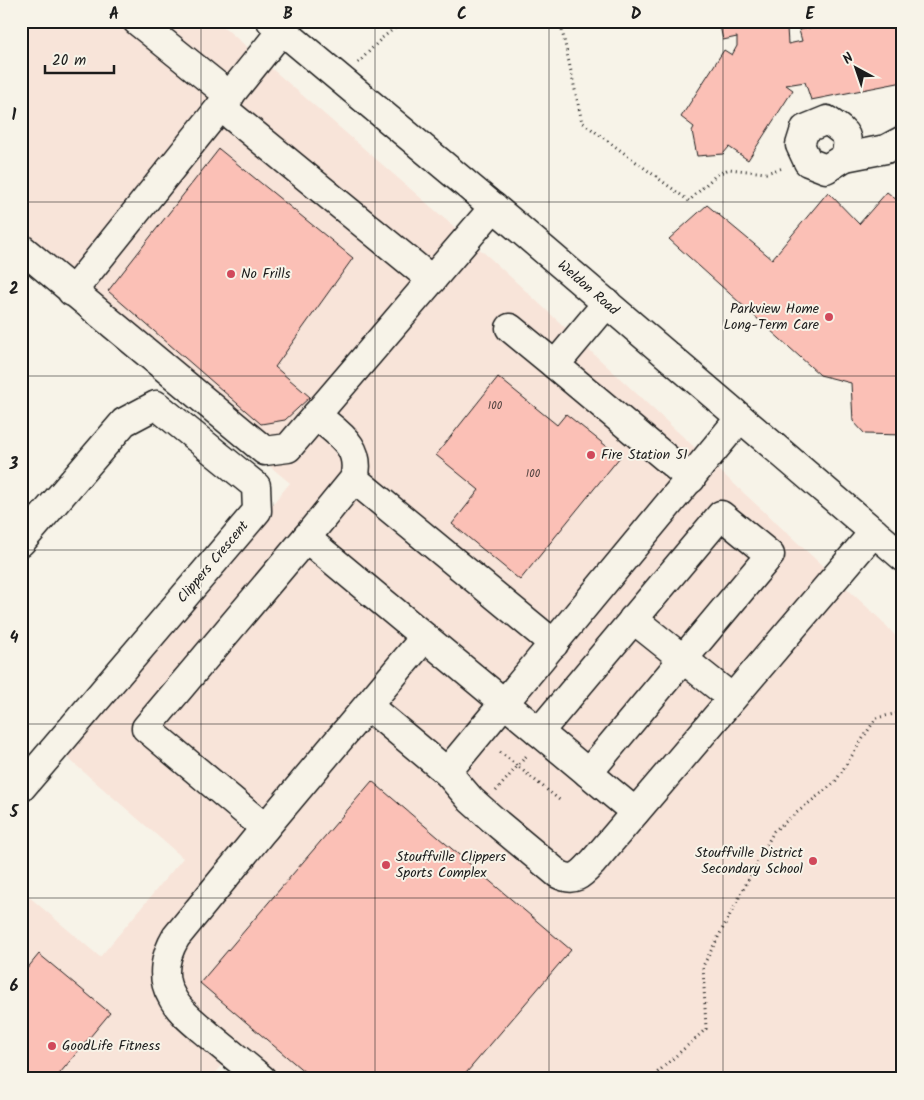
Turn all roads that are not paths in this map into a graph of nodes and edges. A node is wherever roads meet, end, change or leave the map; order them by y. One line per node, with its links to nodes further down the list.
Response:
1 (137, 21): 3 (street)
2 (277, 26): 3 (street); 6 (street, Weldon Road)
3 (226, 101): 8 (street); 9 (street)
4 (903, 140): 5 (street)
5 (845, 157): 5 (street)
6 (494, 207): 8 (street); 10 (street, Weldon Road)
7 (21, 248): 9 (street)
8 (432, 280): 13 (street)
9 (72, 292): 13 (street)
10 (607, 303): 12 (street); 14 (street, Weldon Road)
11 (510, 328): 12 (street)
12 (555, 365): 16 (street)
13 (316, 414): 15 (street)
14 (740, 418): 16 (street); 17 (street, Weldon Road)
15 (354, 479): 18 (street); 23 (street)
16 (691, 479): 23 (street)
17 (874, 532): 20 (street, Weldon Road); 25 (street)
18 (306, 538): 22 (street); 33 (street)
19 (21, 542): 31 (street, Clippers Crescent)
20 (903, 557)
21 (634, 619): 24 (street); 24 (street); 28 (street)
22 (425, 638): 26 (street); 27 (street)
23 (554, 644): 26 (street)
24 (684, 659): 25 (street); 30 (street)
25 (732, 698): 32 (street)
26 (504, 704): 28 (street); 29 (street)
27 (368, 706): 29 (street); 33 (street)
28 (541, 734): 30 (street)
29 (447, 772): 32 (street)
30 (588, 773): 32 (street)
31 (21, 788)
32 (635, 812)
33 (265, 828): 34 (street)
34 (262, 1079)

